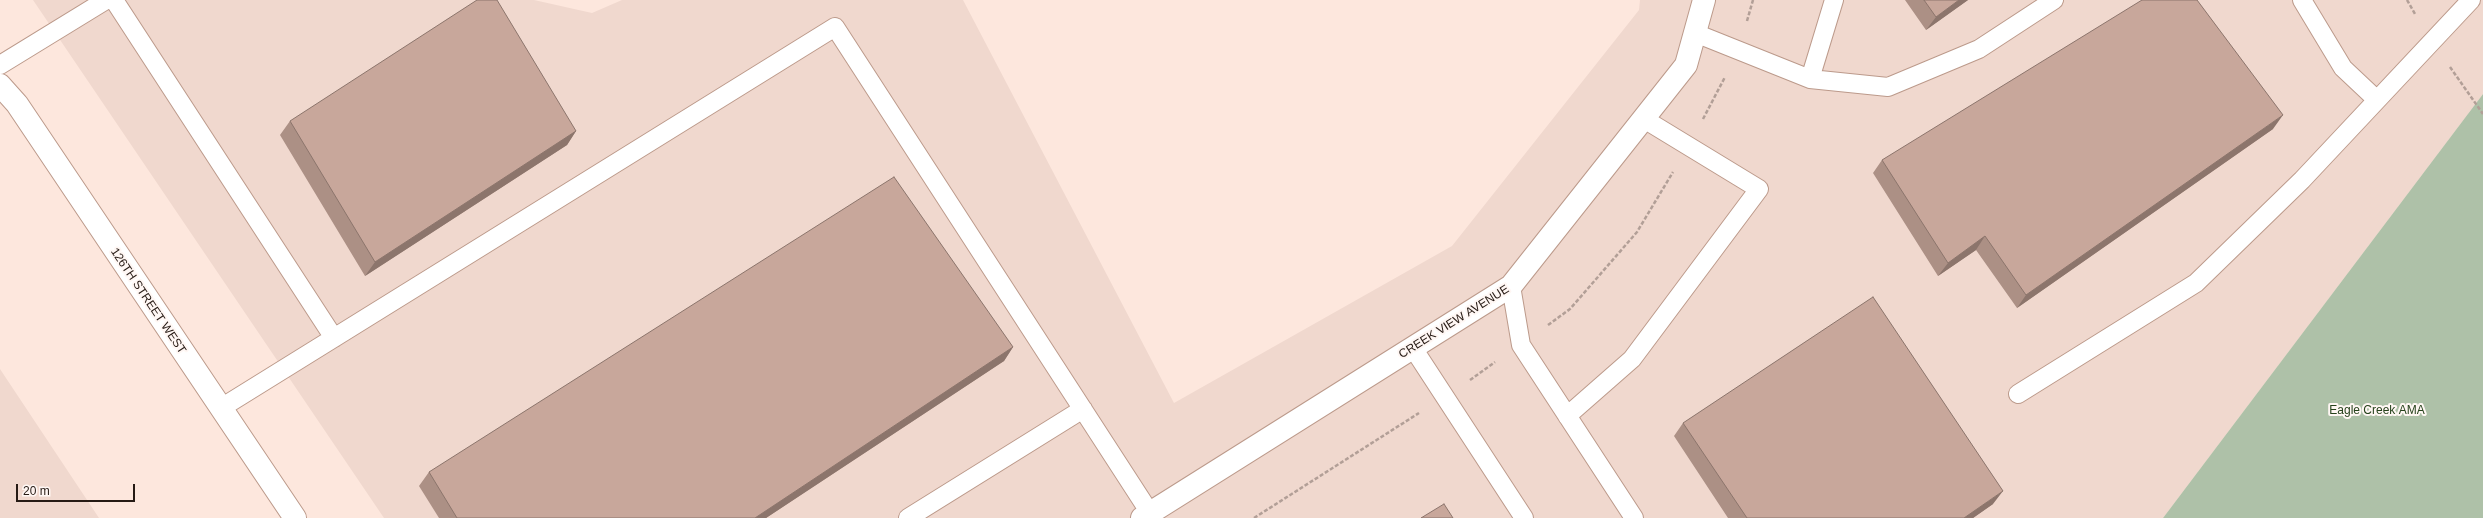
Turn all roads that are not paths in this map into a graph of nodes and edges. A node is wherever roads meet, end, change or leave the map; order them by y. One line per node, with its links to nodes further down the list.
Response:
1 (106, 0): 9 (lane)
2 (114, 0): 15 (lane)
3 (1704, 0): 8 (street, CREEK VIEW AVENUE)
4 (1834, 0): 10 (lane)
5 (2054, 0): 10 (lane)
6 (2302, 0): 12 (lane)
7 (2471, 0): 12 (lane)
8 (1695, 33): 10 (lane); 13 (street, CREEK VIEW AVENUE)
9 (0, 65)
10 (1810, 79)
11 (0, 85): 18 (street, 126TH STREET WEST)
12 (2377, 100): 17 (lane)
13 (1644, 118): 14 (street, CREEK VIEW AVENUE); 20 (lane)
14 (1511, 286): 16 (street, CREEK VIEW AVENUE); 20 (lane)
15 (334, 338): 18 (lane); 19 (lane)
16 (1413, 348): 21 (street, CREEK VIEW AVENUE); 24 (lane)
17 (2018, 394)
18 (221, 408): 22 (street, 126TH STREET WEST)
19 (1083, 408): 21 (lane); 23 (lane)
20 (1567, 416): 25 (lane)
21 (1146, 516)
22 (295, 518)
23 (908, 518)
24 (1524, 518)
25 (1634, 518)

